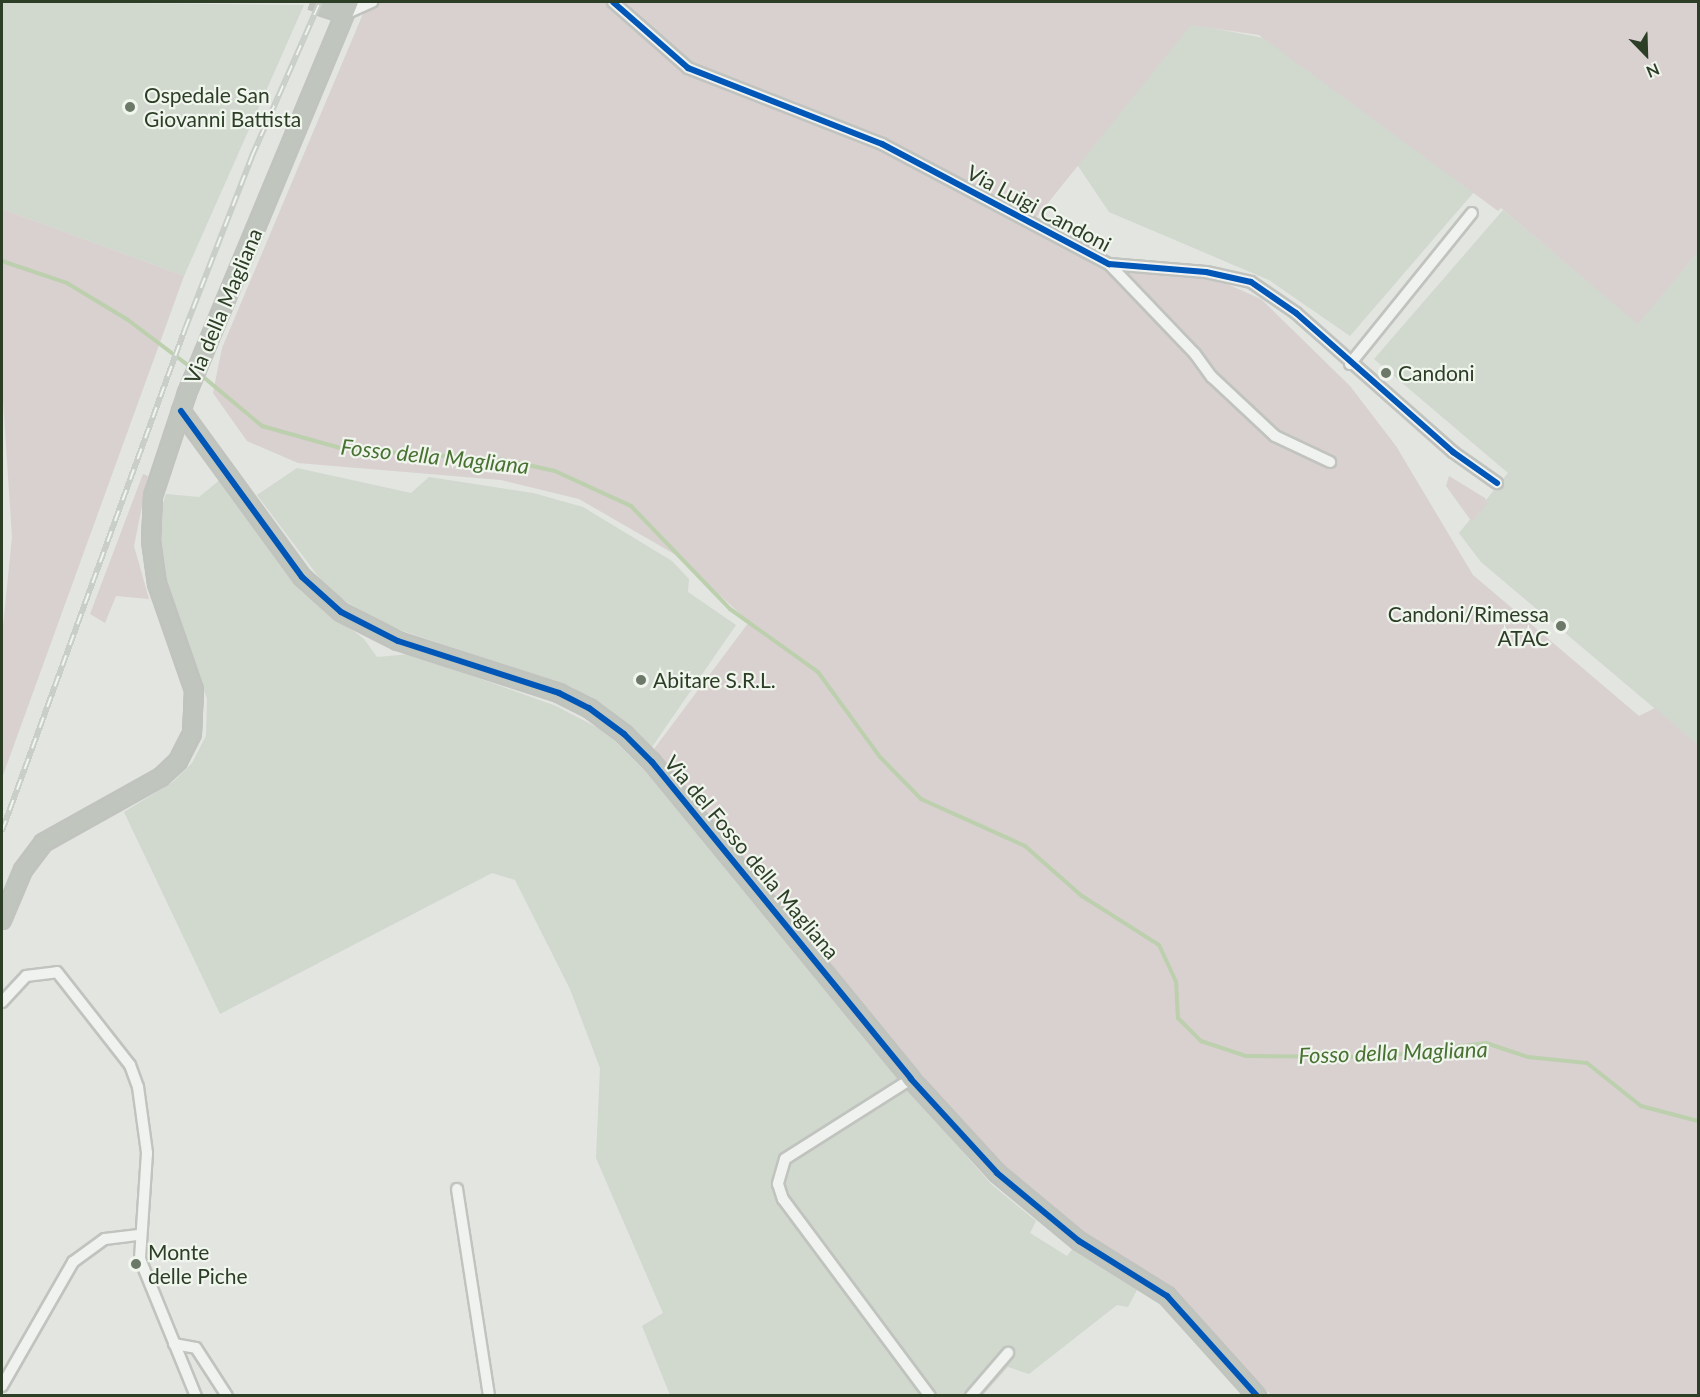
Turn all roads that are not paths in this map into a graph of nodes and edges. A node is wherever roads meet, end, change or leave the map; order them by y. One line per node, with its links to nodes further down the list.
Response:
1 (372, 2): 4 (street)
2 (613, 2): 6 (street, Via Luigi Candoni)
3 (323, 7): 4 (street)
4 (347, 8): 8 (street, Via della Magliana)
5 (1472, 213): 7 (street)
6 (1109, 264): 7 (street, Via Luigi Candoni); 9 (street)
7 (1350, 364): 10 (street, Via Luigi Candoni)
8 (181, 411): 11 (street, Via della Magliana); 13 (street, Via del Fosso della Magliana)
9 (1330, 462)
10 (1497, 483)
11 (2, 920)
12 (2, 1002): 15 (street)
13 (911, 1078): 22 (street); 24 (street, Via del Fosso della Magliana)
14 (457, 1189): 21 (street)
15 (139, 1235): 16 (street); 18 (street)
16 (174, 1344): 19 (street); 20 (street)
17 (1008, 1353): 23 (street)
18 (2, 1386)
19 (196, 1395)
20 (227, 1395)
21 (489, 1395)
22 (930, 1395)
23 (971, 1395)
24 (1257, 1395)

